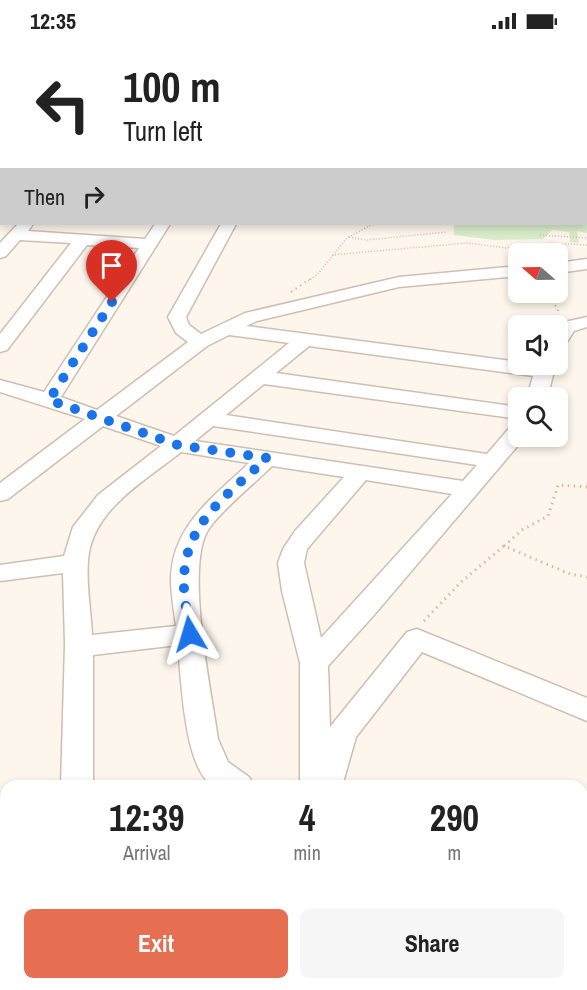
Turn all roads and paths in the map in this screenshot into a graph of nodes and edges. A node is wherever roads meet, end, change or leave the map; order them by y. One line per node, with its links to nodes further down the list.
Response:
1 (161, 225): 10 (street)
2 (227, 225): 22 (street)
3 (372, 225): 7 (path)
4 (21, 229): 9 (street); 12 (street)
5 (446, 232): 7 (path)
6 (540, 235): 8 (path)
7 (348, 237): 13 (path)
8 (587, 238)
9 (82, 239): 10 (street); 23 (street)
10 (149, 244): 27 (street)
11 (587, 245): 13 (path)
12 (0, 252)
13 (332, 255): 17 (path)
14 (587, 264): 15 (street)
15 (568, 266)
16 (508, 272): 17 (street)
17 (266, 314): 20 (street)
18 (587, 322): 19 (street)
19 (568, 327)
20 (225, 329): 21 (street); 22 (street)
21 (304, 340): 24 (street); 25 (street)
22 (200, 342): 29 (street)
23 (0, 345)
24 (508, 364)
25 (260, 377): 28 (street); 30 (street)
26 (0, 386): 27 (street)
27 (49, 400): 29 (street)
28 (508, 411)
29 (100, 417): 32 (street); 38 (street)
30 (210, 419): 32 (street); 34 (street)
31 (508, 443): 34 (street)
32 (178, 445): 33 (street); 40 (street)
33 (267, 458): 35 (street); 43 (street)
34 (492, 461): 37 (street)
35 (359, 474): 37 (street); 46 (street)
36 (587, 488): 39 (path)
37 (467, 489): 46 (street)
38 (0, 494)
39 (504, 546): 42 (path); 44 (path)
40 (75, 563): 41 (street); 45 (street)
41 (0, 573)
42 (587, 577)
43 (190, 634): 45 (street); 49 (street)
44 (417, 639): 47 (street); 51 (street)
45 (79, 647): 48 (street)
46 (314, 663): 50 (street)
47 (587, 711)
48 (77, 780)
49 (230, 780)
50 (319, 780)
51 (328, 780)

